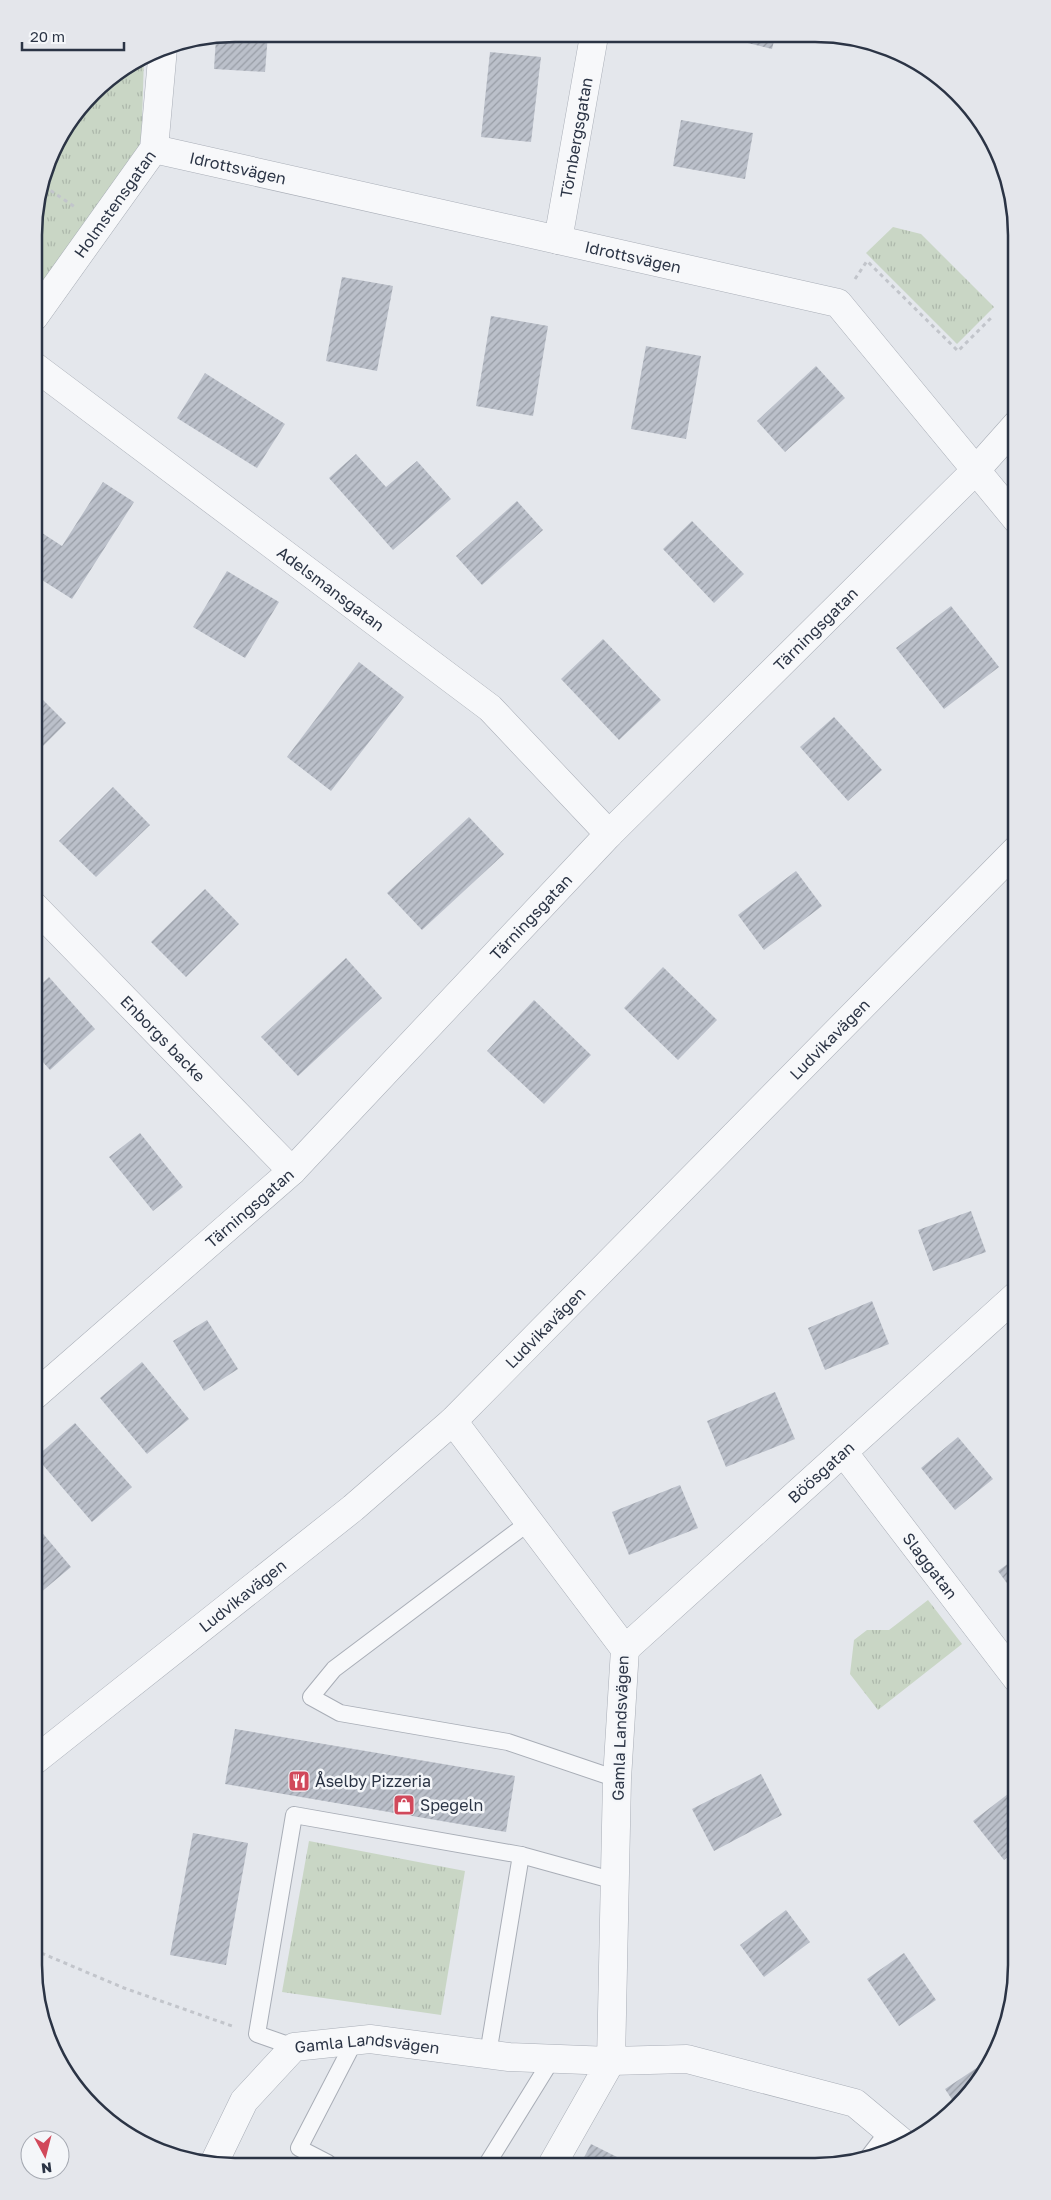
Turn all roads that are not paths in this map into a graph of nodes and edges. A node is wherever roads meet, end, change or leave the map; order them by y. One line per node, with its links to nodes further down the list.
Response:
1 (593, 42): 4 (street, Törnbergsgatan)
2 (162, 57): 3 (street, Holmstensgatan)
3 (154, 150): 4 (street, Idrottsvägen); 5 (street, Holmstensgatan)
4 (558, 240): 8 (street, Idrottsvägen)
5 (42, 306)
6 (42, 372): 10 (street, Adelsmansgatan)
7 (1008, 434): 8 (street, Tärningsgatan)
8 (976, 470): 9 (street); 10 (street, Tärningsgatan)
9 (1008, 509)
10 (609, 834): 13 (street, Tärningsgatan)
11 (1008, 858): 16 (street, Ludvikavägen)
12 (42, 914): 13 (street, Enborgs backe)
13 (292, 1171): 15 (street, Tärningsgatan)
14 (1008, 1303): 17 (street, Böösgatan)
15 (42, 1389)
16 (453, 1421): 18 (street, Gamla Landsvägen); 21 (street, Ludvikavägen)
17 (844, 1453): 19 (street, Böösgatan); 20 (street, Slaggatan)
18 (528, 1523): 19 (street, Gamla Landsvägen); 22 (lane)
19 (625, 1649): 22 (street, Gamla Landsvägen)
20 (1008, 1666)
21 (42, 1755)
22 (617, 1779): 24 (street, Gamla Landsvägen)
23 (520, 1855): 24 (lane); 26 (lane); 27 (lane)
24 (615, 1881): 29 (street, Gamla Landsvägen)
25 (355, 2040): 26 (street, Gamla Landsvägen); 27 (street, Gamla Landsvägen); 32 (lane)
26 (294, 2047): 31 (street, Gamla Landsvägen)
27 (488, 2054): 28 (street, Gamla Landsvägen)
28 (552, 2059): 29 (street, Gamla Landsvägen); 33 (lane)
29 (611, 2061): 30 (street, Gamla Landsvägen); 34 (street)
30 (896, 2137)
31 (217, 2157)
32 (318, 2158)
33 (491, 2158)
34 (556, 2158)

